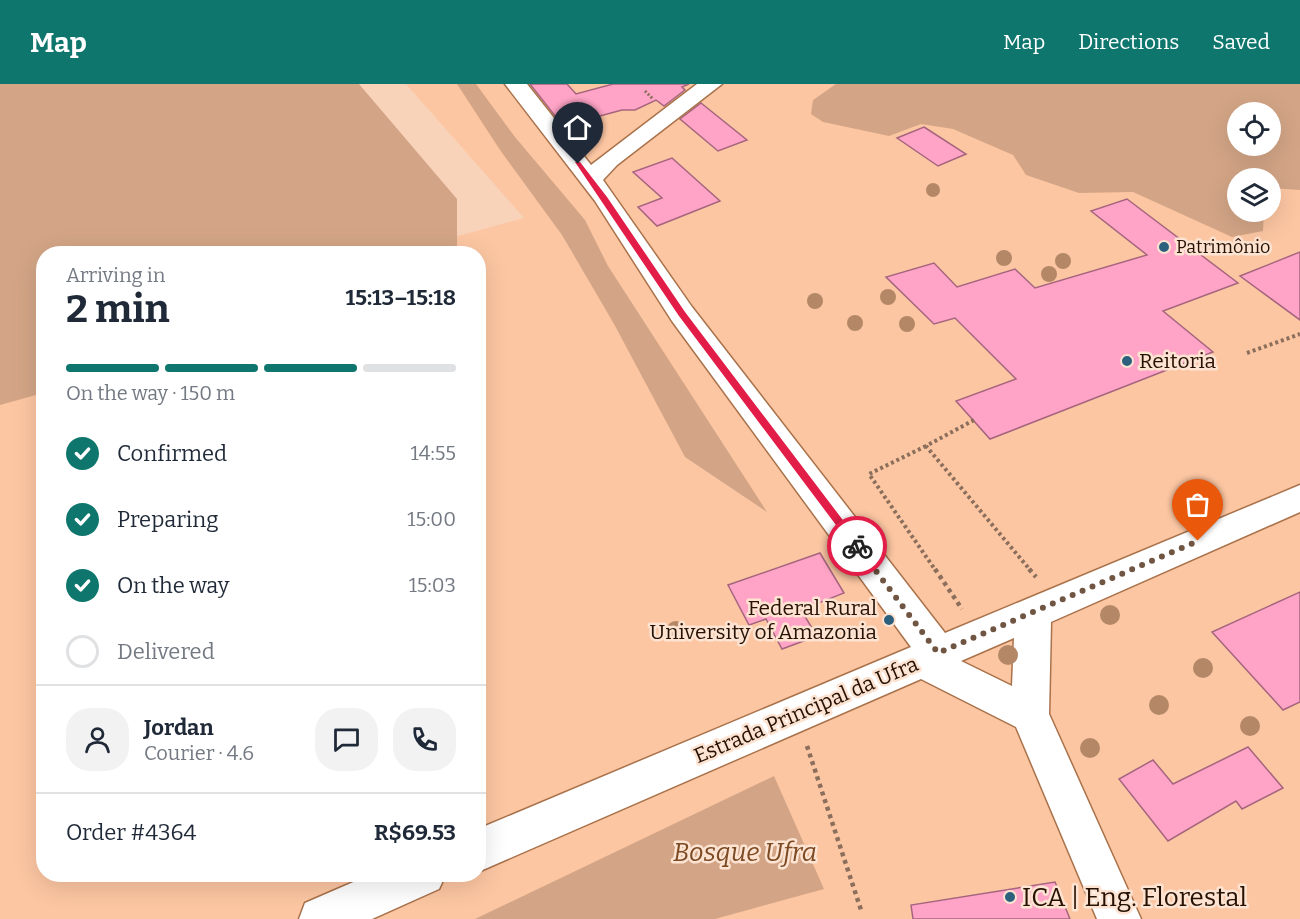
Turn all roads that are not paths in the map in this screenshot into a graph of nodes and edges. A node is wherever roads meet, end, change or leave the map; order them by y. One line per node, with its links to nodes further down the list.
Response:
1 (516, 84): 3 (lane)
2 (711, 84): 3 (lane)
3 (597, 189): 6 (lane)
4 (1300, 498): 5 (lane, Estrada Principal da Ufra)
5 (1044, 607): 6 (lane, Estrada Principal da Ufra); 7 (lane)
6 (929, 657): 7 (lane); 8 (lane, Estrada Principal da Ufra)
7 (1030, 714): 11 (lane)
8 (486, 848)
9 (406, 882): 10 (lane)
10 (321, 919)
11 (1119, 919)

